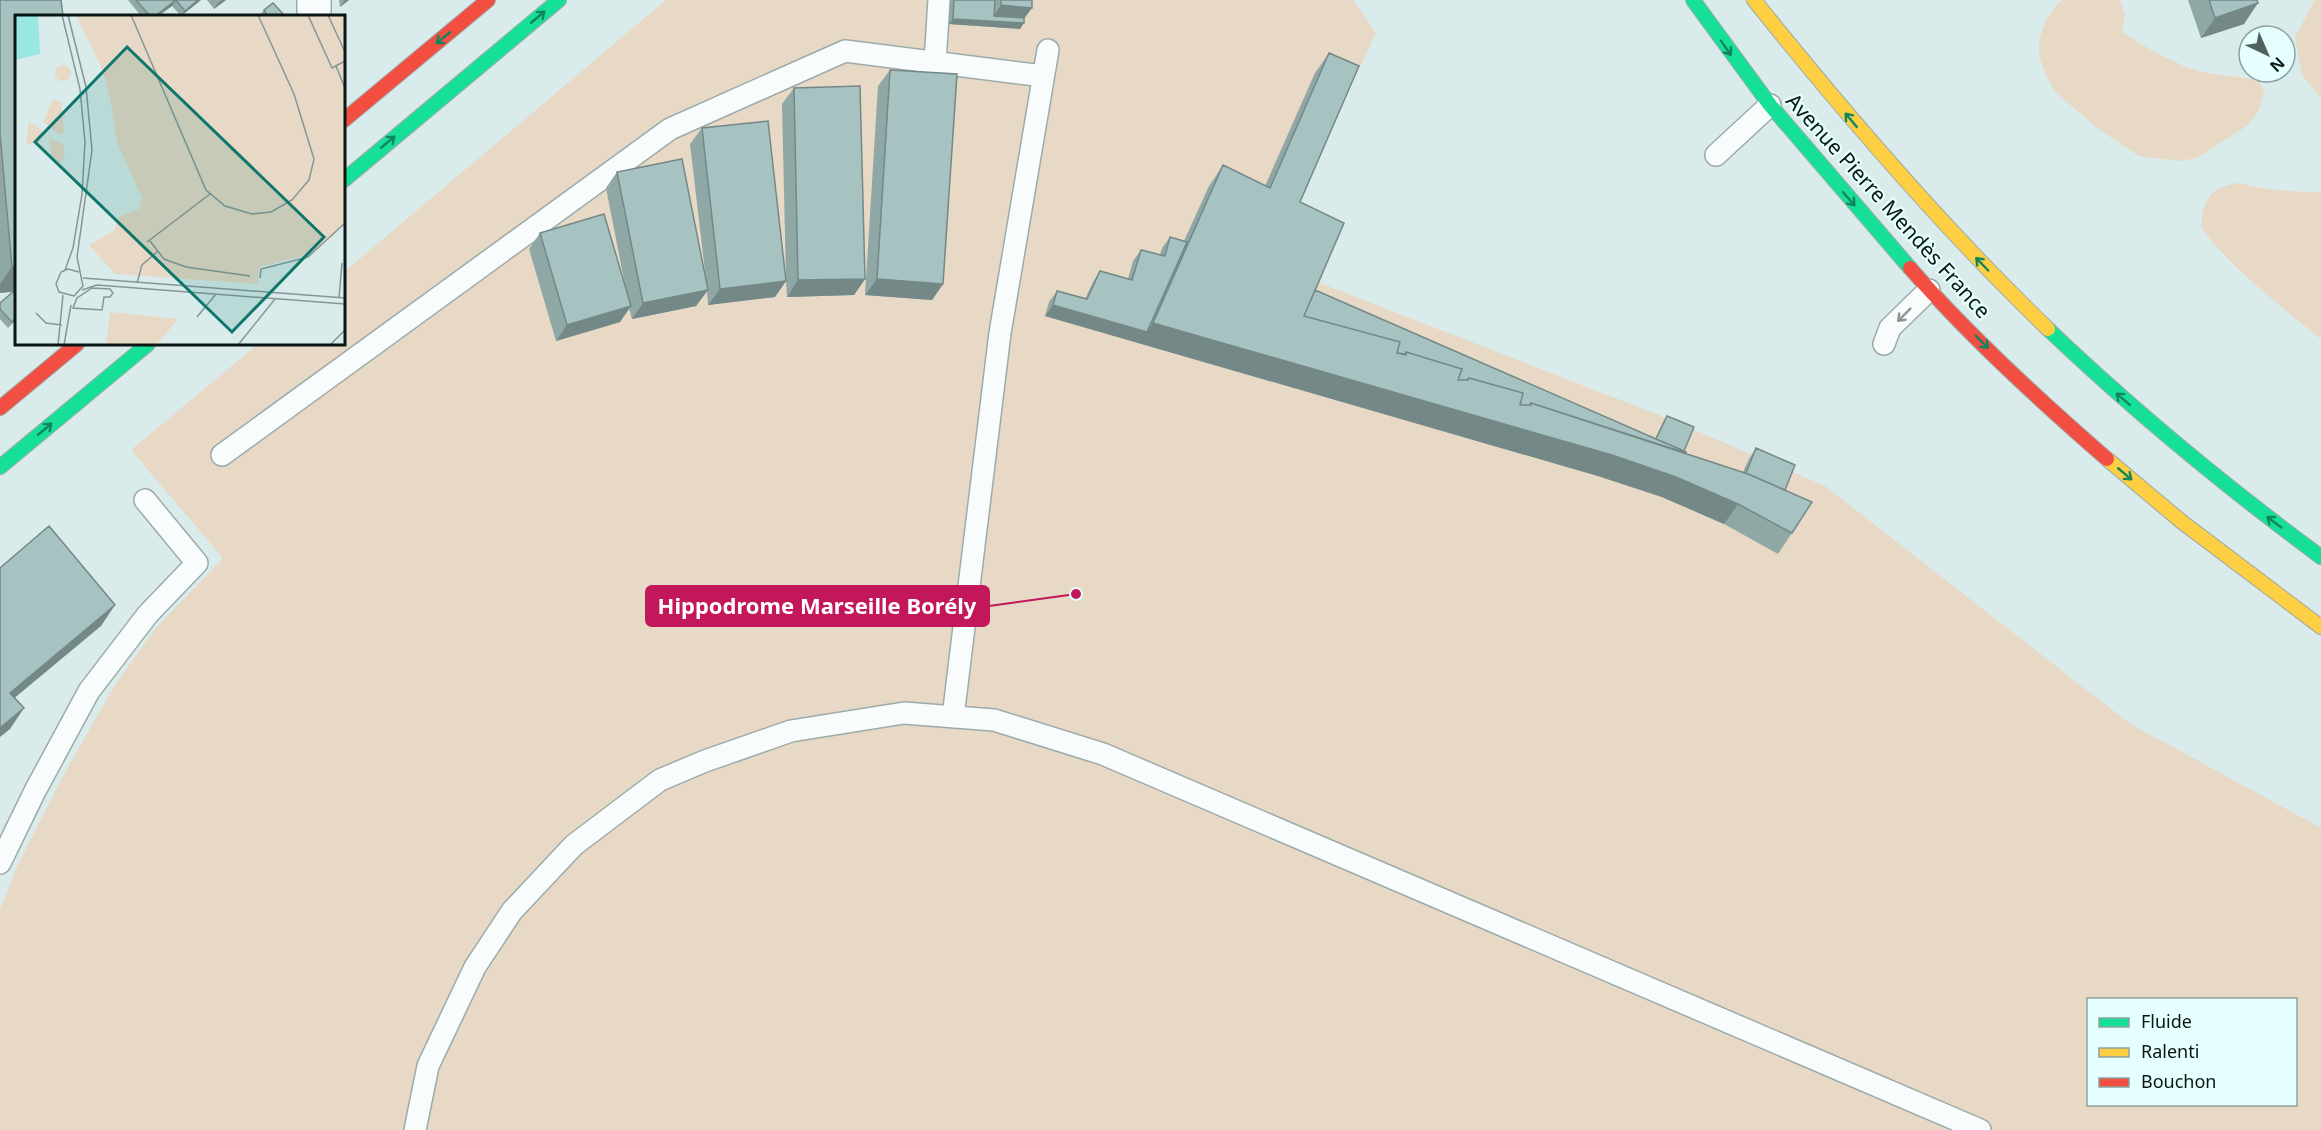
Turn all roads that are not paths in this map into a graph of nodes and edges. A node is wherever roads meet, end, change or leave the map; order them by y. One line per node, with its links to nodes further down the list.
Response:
1 (488, 0): 10 (street, one-way to 10)
2 (559, 0): 12 (street, one-way to 2)
3 (939, 0): 7 (lane)
4 (1693, 0): 9 (street, Avenue Pierre Mendès France, one-way to 9)
5 (1754, 0): 21 (street, Avenue Pierre Mendès France, one-way to 5)
6 (1048, 50): 8 (lane)
7 (935, 63): 8 (lane); 18 (lane)
8 (1044, 76): 23 (lane)
9 (1770, 105): 11 (lane); 13 (street, Avenue Pierre Mendès France, one-way to 13)
10 (345, 119)
11 (1716, 155)
12 (345, 179)
13 (1929, 290): 14 (lane, one-way to 14); 22 (street, Avenue Pierre Mendès France, one-way to 22)
14 (1884, 344)
15 (76, 345): 17 (street)
16 (147, 345): 19 (street, one-way to 16)
17 (0, 408)
18 (222, 455)
19 (0, 467)
20 (146, 500): 24 (lane)
21 (2321, 557)
22 (2321, 627)
23 (953, 717): 25 (lane); 26 (lane)
24 (0, 864)
25 (415, 1130)
26 (1980, 1130)

